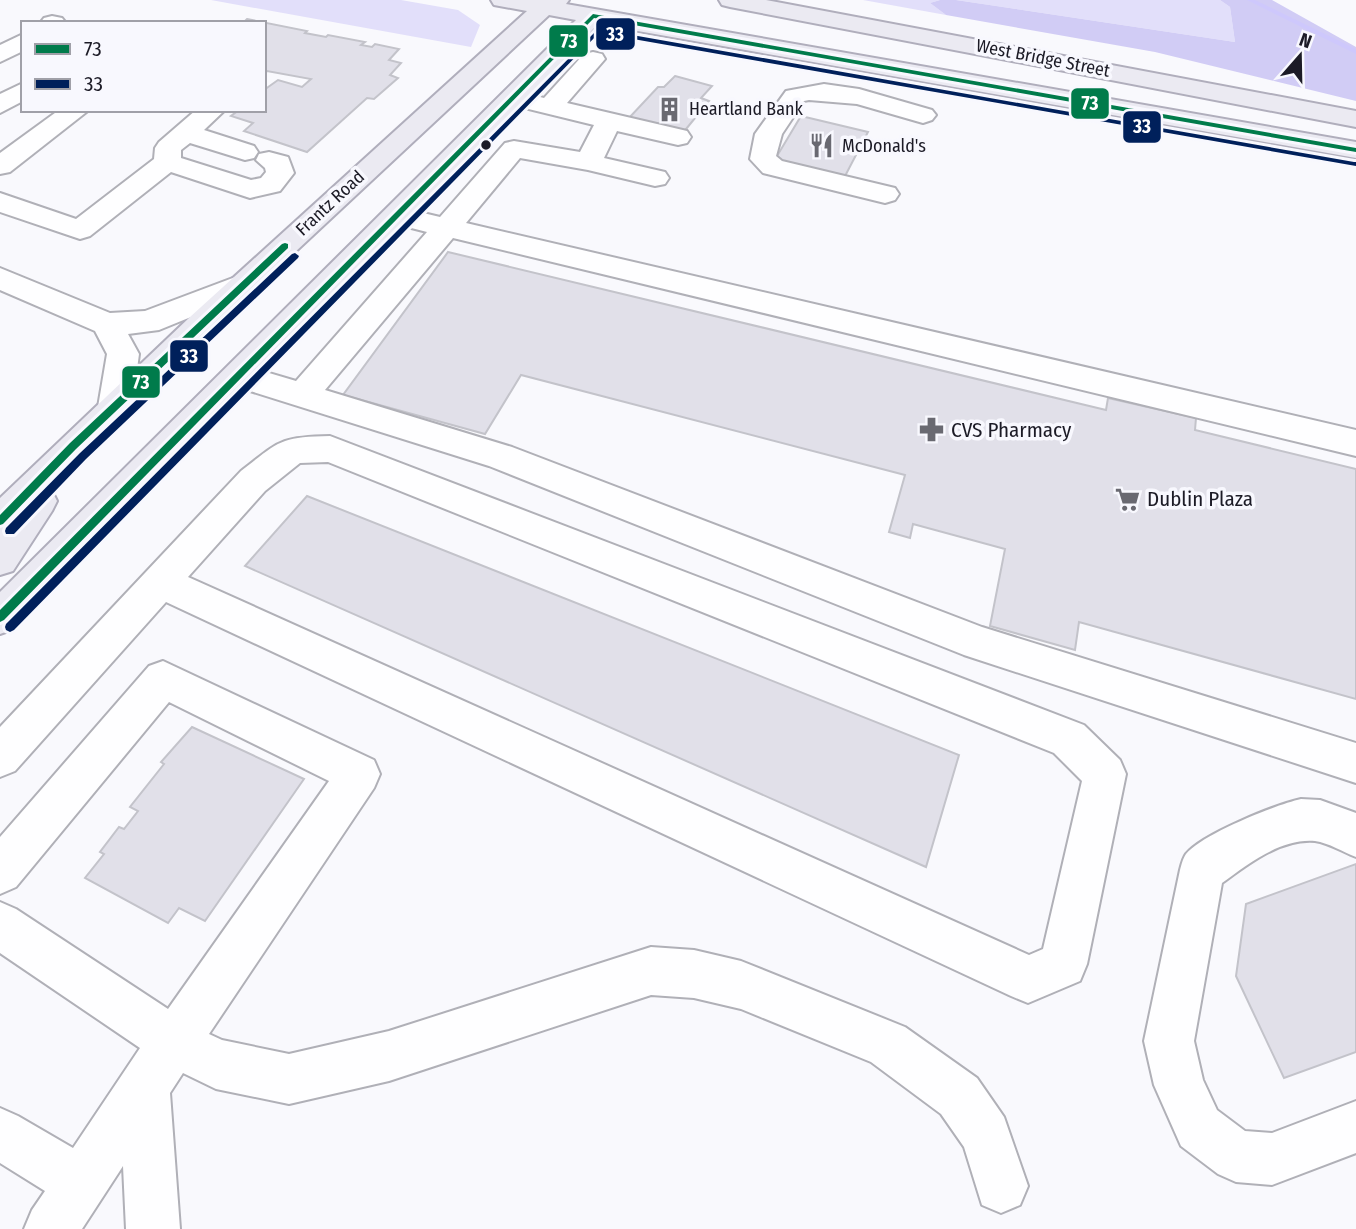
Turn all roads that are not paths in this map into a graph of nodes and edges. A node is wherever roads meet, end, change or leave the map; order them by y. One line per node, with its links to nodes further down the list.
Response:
1 (502, 0): 3 (main road, West Bridge Street)
2 (730, 0): 15 (main road, West Bridge Street)
3 (551, 4): 4 (main road, West Bridge Street); 29 (main road, Frantz Road)
4 (594, 8): 9 (main road); 19 (main road, West Bridge Street)
5 (21, 42): 6 (street)
6 (0, 55)
7 (593, 60): 11 (street)
8 (21, 91): 10 (street)
9 (513, 98): 11 (street); 26 (main road)
10 (0, 105)
11 (550, 107): 16 (street)
12 (73, 112): 22 (street)
13 (210, 112): 17 (street)
14 (923, 115): 24 (street)
15 (1356, 119)
16 (608, 121): 18 (street); 21 (street)
17 (185, 134): 20 (street); 20 (street)
18 (678, 138)
19 (1356, 150)
20 (167, 162): 25 (street)
21 (588, 162): 23 (street); 27 (street)
22 (0, 166)
23 (655, 178)
24 (885, 194)
25 (0, 202)
26 (398, 215): 27 (street); 31 (main road)
27 (447, 227): 32 (street); 34 (street)
28 (0, 278): 30 (street)
29 (246, 283): 30 (street); 33 (main road, Frantz Road)
30 (107, 324): 33 (street)
31 (239, 376): 32 (street); 39 (main road)
32 (301, 397): 41 (street)
33 (114, 407): 35 (main road, Frantz Road)
34 (1356, 443)
35 (74, 446): 36 (main road, Frantz Road); 37 (main road)
36 (0, 521)
37 (0, 560)
38 (160, 582): 38 (street); 40 (street)
39 (0, 617)
40 (0, 757)
41 (1356, 763)
42 (1356, 835): 47 (street)
43 (0, 871): 45 (street)
44 (0, 925): 45 (street)
45 (174, 1042): 46 (street); 50 (street)
46 (145, 1087): 49 (street); 52 (street)
47 (1356, 1127)
48 (0, 1134): 49 (street)
49 (81, 1183): 51 (street)
50 (1001, 1186)
51 (51, 1229)
52 (153, 1229)

